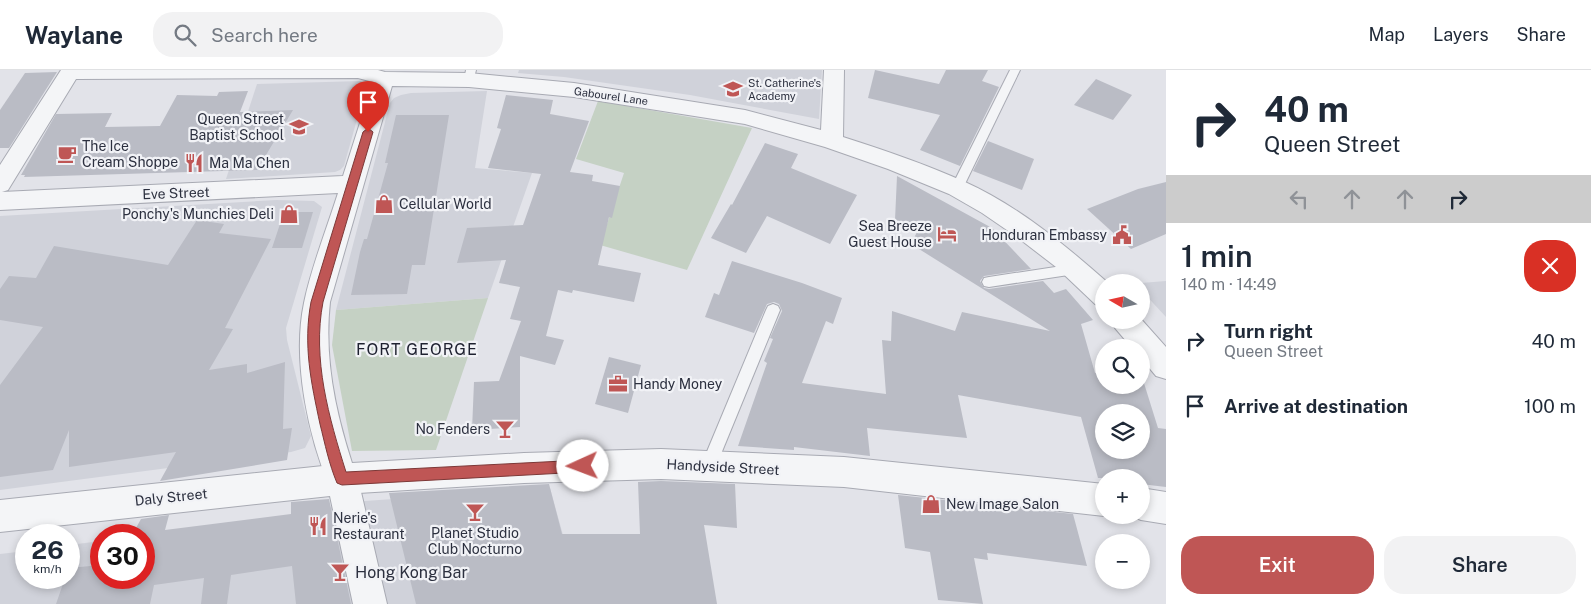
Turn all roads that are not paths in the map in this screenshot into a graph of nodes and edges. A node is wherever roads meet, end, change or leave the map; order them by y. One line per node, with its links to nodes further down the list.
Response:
1 (834, 70): 7 (street)
2 (1015, 70): 10 (lane)
3 (71, 71): 4 (street, Gabourel Lane); 8 (street)
4 (108, 71): 6 (street, Gabourel Lane)
5 (470, 75): 6 (street, Gabourel Lane); 7 (street, Gabourel Lane)
6 (384, 79): 9 (street)
7 (832, 141): 10 (street, Gabourel Lane)
8 (0, 184)
9 (352, 184): 11 (street, Eve Street); 19 (street)
10 (957, 188): 12 (street, Gabourel Lane)
11 (0, 201)
12 (1075, 269): 13 (lane); 14 (street, Gabourel Lane)
13 (989, 282)
14 (1095, 288)
15 (773, 310): 18 (lane)
16 (1133, 329): 17 (street)
17 (1166, 367)
18 (709, 466): 19 (street, Handyside Street); 20 (street, Handyside Street)
19 (342, 479): 23 (street, Daly Street); 24 (street)
20 (1095, 499)
21 (1150, 505): 22 (street)
22 (1166, 508)
23 (0, 516)
24 (370, 604)

